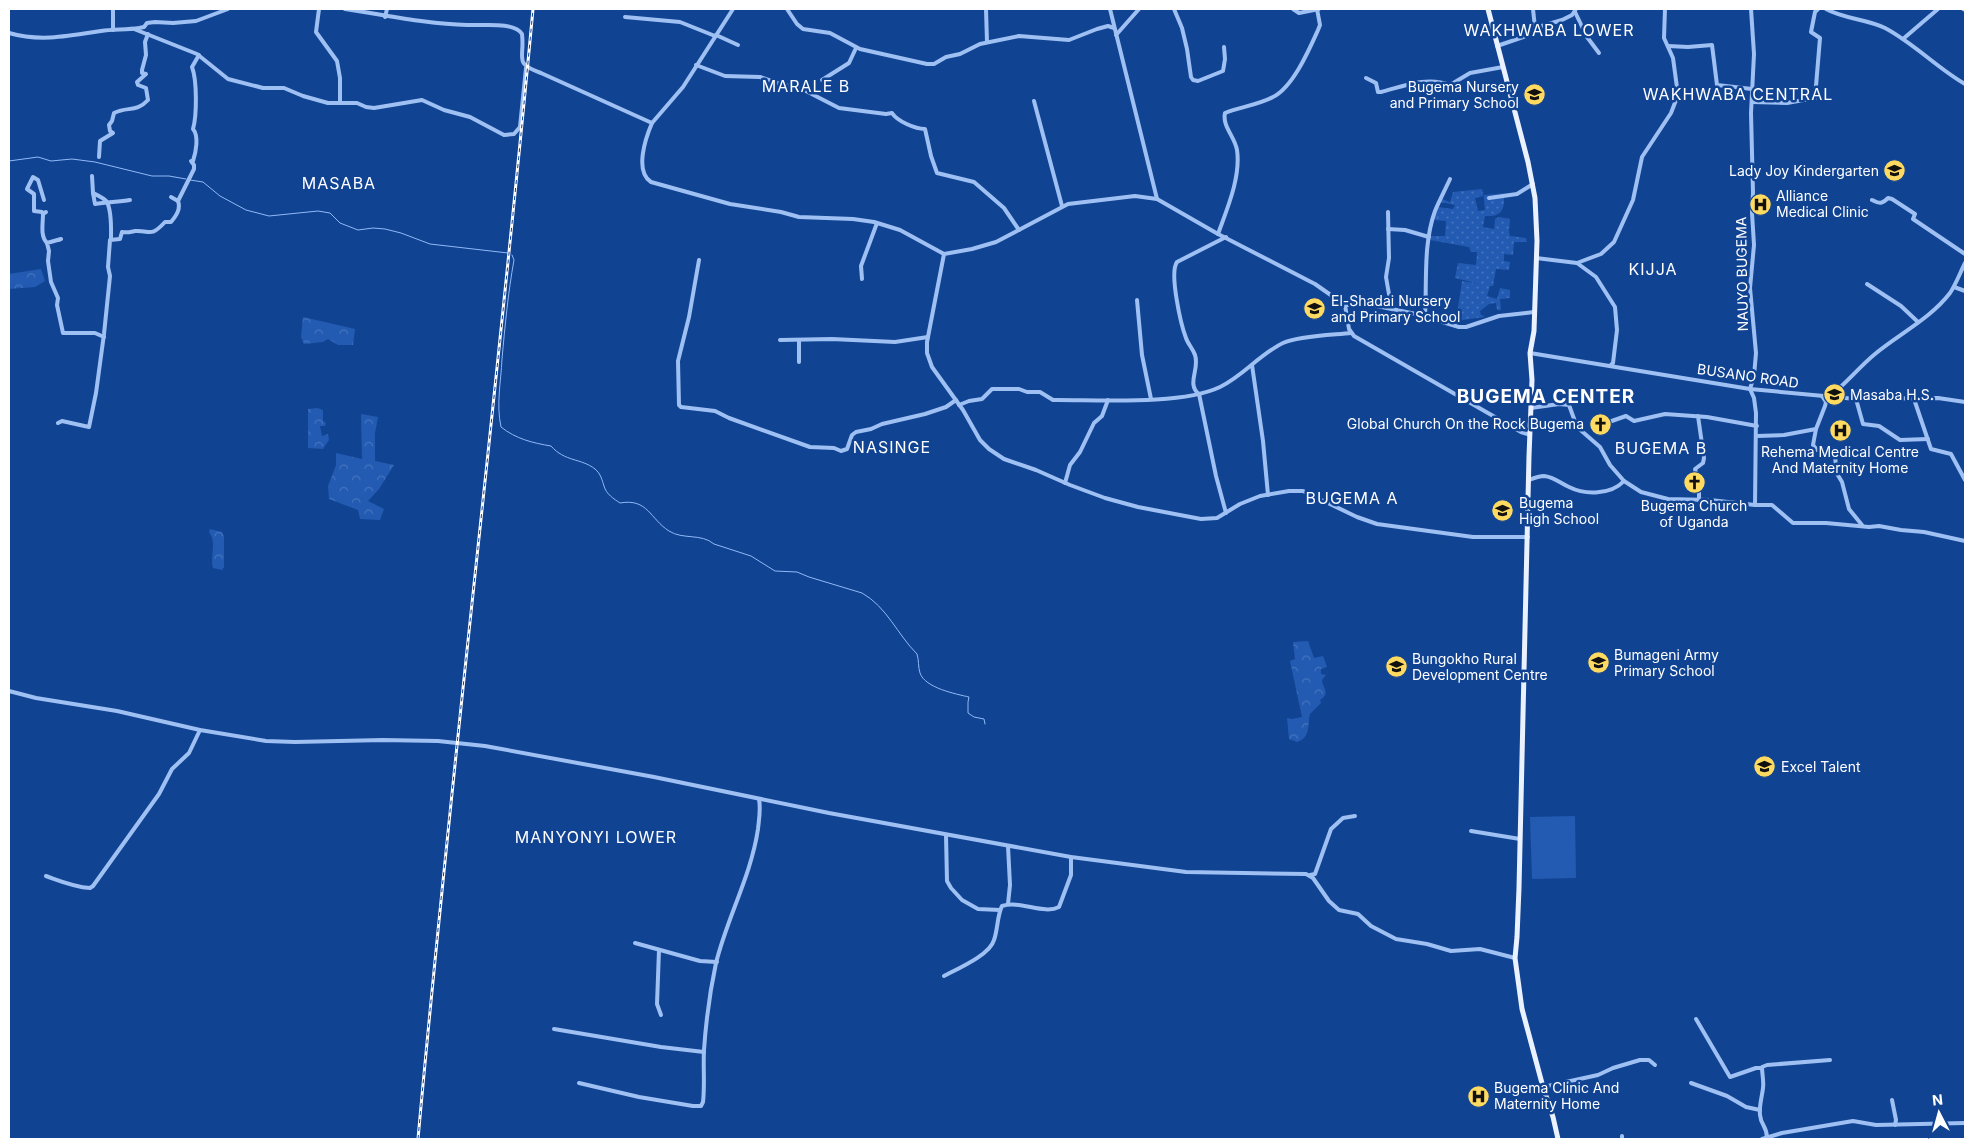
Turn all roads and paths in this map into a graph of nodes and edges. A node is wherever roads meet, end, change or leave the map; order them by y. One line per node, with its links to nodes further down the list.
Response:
1 (113, 9): 27 (street)
2 (226, 9): 26 (street)
3 (319, 9): 49 (street)
4 (345, 9): 22 (street)
5 (387, 9): 22 (street)
6 (733, 9): 31 (street)
7 (787, 9): 38 (street)
8 (986, 9): 33 (street)
9 (1110, 9): 24 (street)
10 (1139, 9): 30 (street)
11 (1174, 9): 37 (street)
12 (1293, 9): 13 (street)
13 (1318, 9): 70 (street)
14 (1488, 9): 35 (main road)
15 (1533, 9): 25 (street)
16 (1664, 9): 36 (street)
17 (1750, 9): 47 (street, NAUYO BUGEMA)
18 (1818, 9): 50 (street)
19 (1826, 9): 32 (street)
20 (1938, 9): 32 (street)
21 (1576, 10): 25 (street); 39 (street)
22 (385, 17): 43 (street)
23 (625, 17): 31 (street)
24 (1114, 28): 30 (street); 33 (street)
25 (1535, 28): 35 (street)
26 (134, 29): 27 (street); 29 (street)
27 (113, 30): 28 (street)
28 (9, 33)
29 (148, 34): 40 (street); 52 (street)
30 (1116, 35): 59 (street)
31 (716, 36): 34 (street); 41 (street)
32 (1903, 39): 46 (street)
33 (987, 42): 38 (street)
34 (738, 45)
35 (1497, 46): 42 (main road)
36 (1668, 46): 47 (street); 80 (street)
37 (1224, 47)
38 (856, 48): 45 (street)
39 (1599, 54)
40 (199, 55): 49 (street); 63 (street)
41 (696, 65): 51 (street); 69 (street)
42 (1503, 67): 44 (street); 55 (main road)
43 (526, 68): 49 (street); 51 (street)
44 (1366, 78)
45 (822, 80)
46 (1965, 84)
47 (1752, 89): 50 (street, NAUYO BUGEMA)
48 (1034, 101): 65 (street)
49 (340, 102)
50 (1752, 102): 101 (street, NAUYO BUGEMA)
51 (652, 124): 67 (street)
52 (100, 157)
53 (92, 176): 56 (street)
54 (1450, 180): 72 (street)
55 (1532, 184): 58 (street); 78 (main road)
56 (93, 193): 64 (street); 64 (street)
57 (170, 197): 63 (street)
58 (1489, 198)
59 (1157, 199): 65 (street); 70 (street)
60 (44, 200): 75 (street)
61 (130, 200): 64 (street)
62 (1872, 200): 77 (street)
63 (178, 201): 73 (street)
64 (106, 202): 73 (street)
65 (1062, 206): 69 (street)
66 (1388, 212): 68 (street)
67 (876, 223): 76 (street); 82 (street)
68 (1388, 229): 72 (street); 88 (street)
69 (1019, 230): 76 (street)
70 (1218, 234): 71 (street)
71 (1226, 237): 87 (street); 102 (street)
72 (1429, 237): 90 (street)
73 (111, 239): 93 (street)
74 (59, 240): 75 (street)
75 (47, 243): 93 (street)
76 (944, 254): 94 (street)
77 (1965, 254)
78 (1536, 258): 80 (street); 89 (main road)
79 (699, 260): 108 (street)
80 (1577, 263): 100 (street)
81 (1965, 263): 84 (street)
82 (862, 278)
83 (1867, 284): 91 (street)
84 (1954, 287): 85 (street); 91 (street)
85 (1965, 292)
86 (1137, 300): 105 (street)
87 (1345, 305): 88 (street); 92 (street)
88 (1388, 308): 90 (street)
89 (1534, 312): 90 (street); 97 (main road)
90 (1425, 316)
91 (1918, 322): 104 (street)
92 (1351, 333): 99 (street); 118 (street)
93 (104, 337): 115 (street)
94 (928, 338): 96 (street); 108 (street)
95 (780, 340): 96 (street)
96 (799, 340): 98 (street)
97 (1530, 353): 100 (street, BUSANO ROAD); 112 (main road)
98 (799, 362)
99 (1252, 365): 102 (street); 125 (street)
100 (1610, 366): 101 (street, BUSANO ROAD)
101 (1750, 389): 103 (street, BUSANO ROAD); 116 (street)
102 (1199, 394): 105 (street); 128 (street)
103 (1822, 396): 104 (street, BUSANO ROAD); 117 (street)
104 (1829, 396): 106 (street, BUSANO ROAD)
105 (1151, 399): 109 (street)
106 (1856, 399): 107 (street, BUSANO ROAD); 120 (street)
107 (1914, 399): 110 (street, BUSANO ROAD); 120 (street)
108 (956, 400): 111 (street)
109 (1108, 400): 111 (street); 124 (street)
110 (1965, 402)
111 (959, 405): 124 (street)
112 (1531, 408): 118 (main road); 123 (street)
113 (1698, 416): 114 (street); 116 (street); 126 (street)
114 (1601, 421)
115 (58, 423)
116 (1756, 426): 119 (street)
117 (1816, 429): 119 (street); 129 (street)
118 (1530, 435): 121 (main road)
119 (1757, 436): 127 (street)
120 (1928, 439): 122 (street)
121 (1529, 480): 123 (street); 130 (main road)
122 (1965, 480)
123 (1624, 481): 126 (street)
124 (1065, 483): 128 (street)
125 (1268, 495): 128 (street); 130 (street)
126 (1699, 500): 127 (street)
127 (1755, 505): 129 (street)
128 (1226, 513)
129 (1862, 525): 131 (street)
130 (1528, 537): 138 (main road)
131 (1965, 542)
132 (9, 691): 133 (street)
133 (200, 730): 134 (street); 142 (street)
134 (759, 799): 137 (street); 148 (street)
135 (1355, 816): 141 (street)
136 (1471, 831): 138 (street)
137 (946, 835): 139 (street); 144 (street)
138 (1520, 839): 147 (main road)
139 (1008, 846): 140 (street); 143 (street)
140 (1071, 857): 141 (street); 143 (street)
141 (1310, 875): 147 (street)
142 (46, 876)
143 (1008, 904): 144 (street)
144 (1000, 910): 149 (street)
145 (635, 943): 146 (street)
146 (659, 950): 148 (street); 150 (street)
147 (1515, 958): 159 (main road)
148 (717, 962): 153 (street)
149 (944, 976)
150 (661, 1014)
151 (1696, 1019): 156 (street)
152 (554, 1029): 153 (street)
153 (704, 1052): 157 (street)
154 (1830, 1060): 156 (street)
155 (1655, 1065): 159 (street)
156 (1762, 1068): 161 (street)
157 (579, 1083)
158 (1691, 1083): 161 (street)
159 (1543, 1087): 164 (main road)
160 (1892, 1100): 163 (street)
161 (1760, 1110): 165 (street)
162 (1965, 1123): 163 (street)
163 (1895, 1125): 165 (street)
164 (1558, 1139)
165 (1766, 1139)

